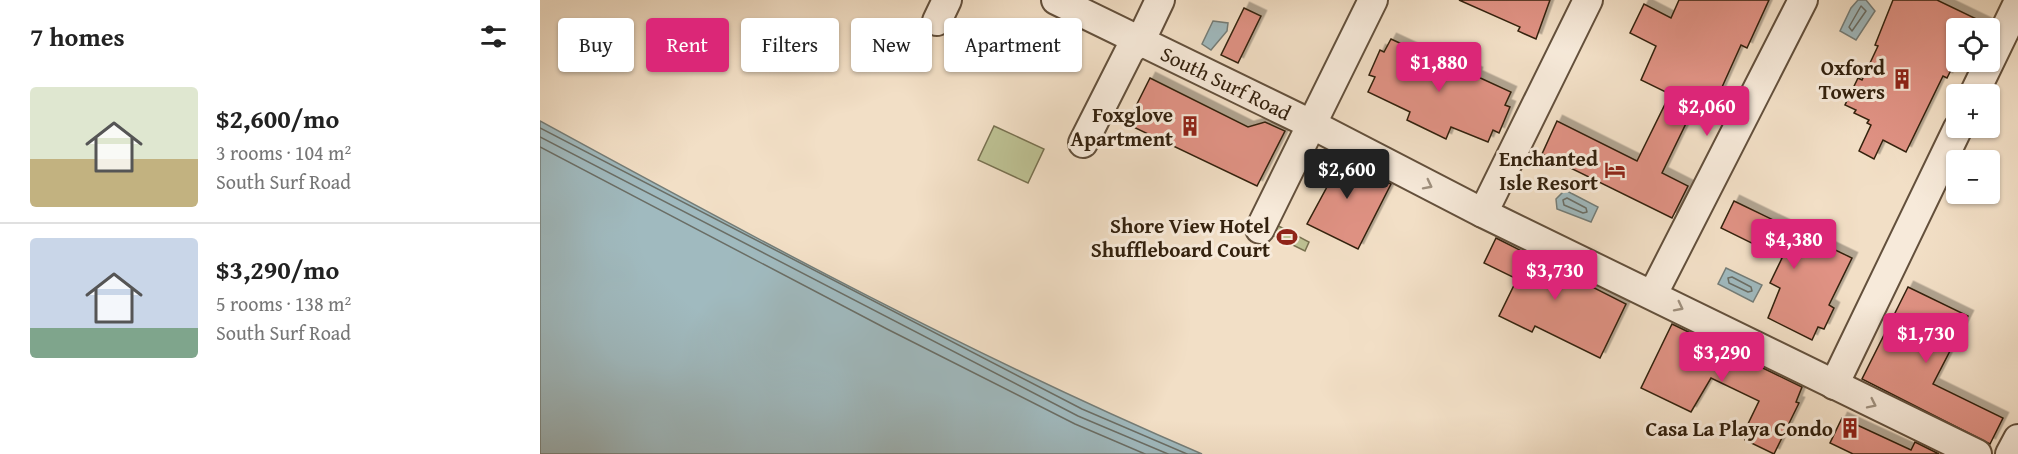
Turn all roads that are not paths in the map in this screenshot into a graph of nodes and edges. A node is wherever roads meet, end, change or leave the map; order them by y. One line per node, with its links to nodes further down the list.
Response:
1 (1056, 0): 7 (street, South Surf Road)
2 (1160, 0): 7 (street)
3 (1373, 0): 9 (street)
4 (1588, 0): 12 (street)
5 (1803, 0): 14 (street)
6 (2018, 3): 8 (street)
7 (1140, 42): 9 (street, South Surf Road); 11 (street)
8 (1979, 84)
9 (1313, 125): 12 (street, South Surf Road, one-way to 12); 13 (street)
10 (1953, 138): 15 (street)
11 (1083, 144)
12 (1483, 213): 14 (street, South Surf Road)
13 (1260, 230)
14 (1653, 294): 15 (street, South Surf Road, one-way to 15)
15 (1834, 385): 17 (street, South Surf Road, one-way to 17)
16 (2018, 439): 18 (street)
17 (1977, 454)
18 (2010, 454)

